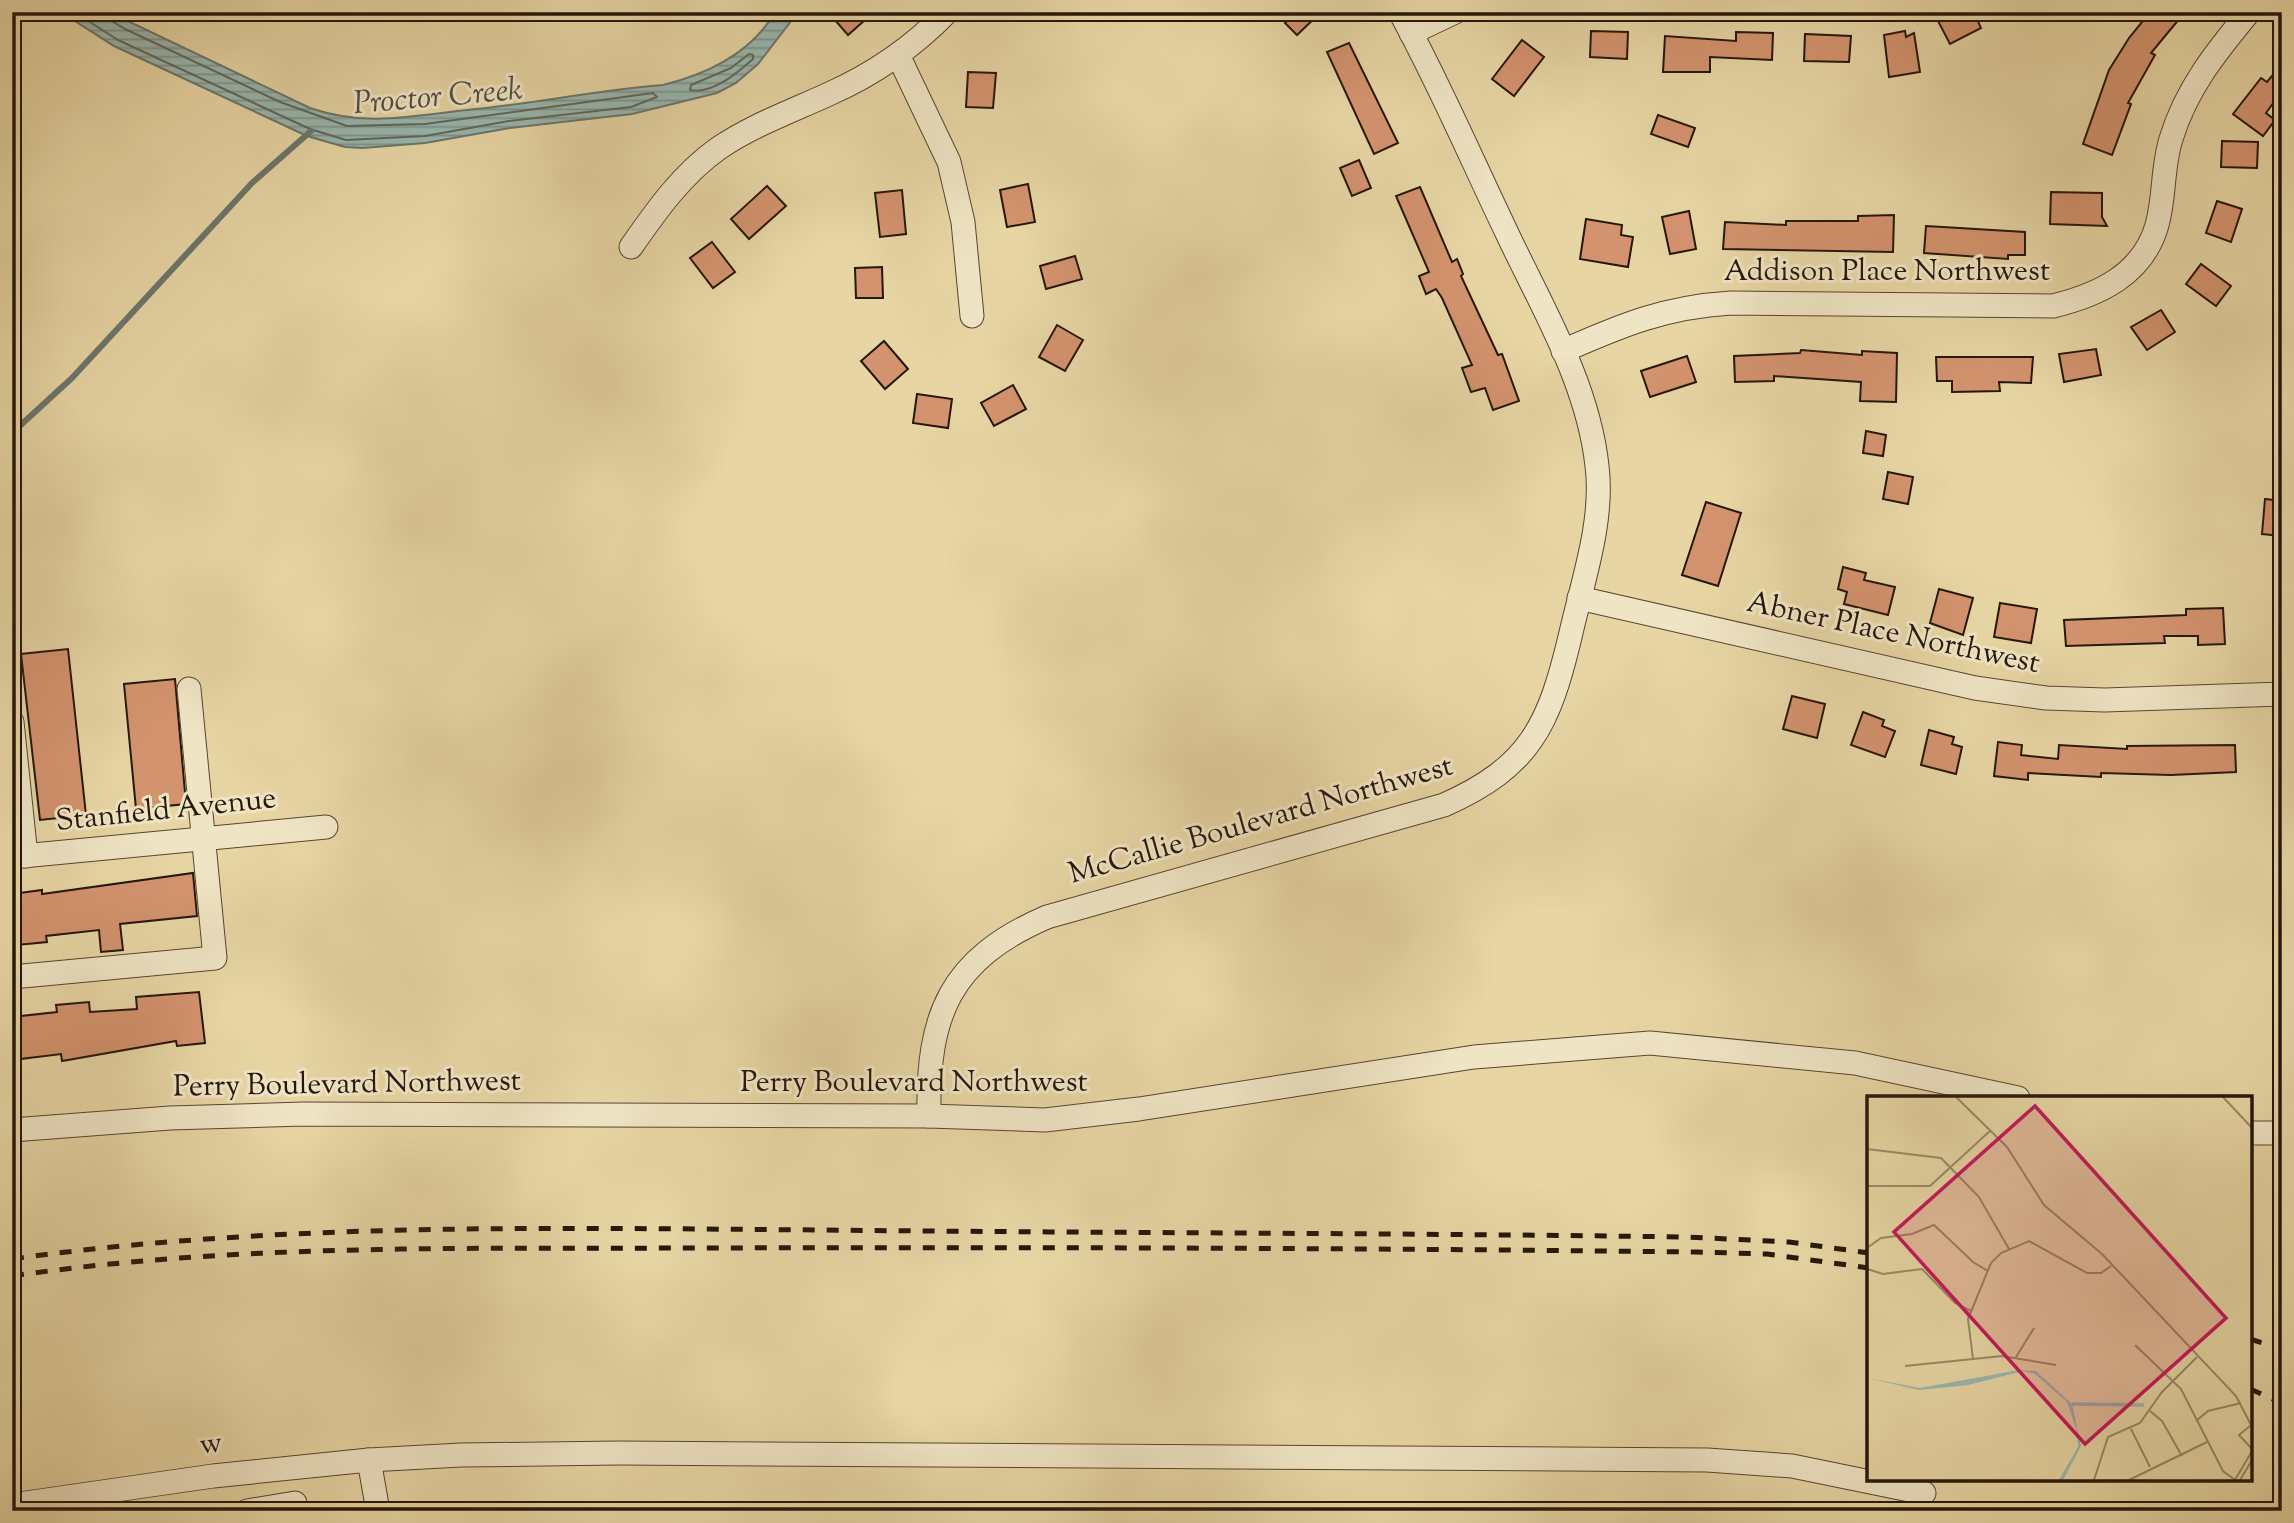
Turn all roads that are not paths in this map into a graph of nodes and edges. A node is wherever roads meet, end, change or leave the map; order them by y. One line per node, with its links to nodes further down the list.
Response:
1 (947, 12): 6 (street)
2 (1400, 12): 5 (street, McCallie Boulevard Northwest)
3 (1455, 12): 5 (street)
4 (2249, 12): 9 (street, Addison Place Northwest)
5 (1411, 33): 9 (street, McCallie Boulevard Northwest)
6 (898, 55): 7 (street); 8 (street)
7 (631, 247)
8 (972, 316)
9 (1563, 351): 10 (street, McCallie Boulevard Northwest)
10 (1579, 597): 12 (street, Abner Place Northwest); 19 (street, McCallie Boulevard Northwest)
11 (189, 689): 15 (street)
12 (2282, 694)
13 (12, 722): 16 (street)
14 (326, 827): 15 (street, Stanfield Avenue)
15 (205, 839): 16 (street, Stanfield Avenue); 17 (street)
16 (19, 857)
17 (12, 977)
18 (2009, 1096): 19 (street, Perry Boulevard Northwest)
19 (929, 1115): 20 (street, Perry Boulevard Northwest)
20 (12, 1130)
21 (2252, 1133): 22 (street)
22 (2282, 1133)
23 (369, 1460): 24 (street, w); 25 (street, w); 28 (street)
24 (1924, 1493)
25 (93, 1502): 27 (street, w)
26 (295, 1503): 29 (street)
27 (12, 1505)
28 (378, 1510)
29 (247, 1511)

